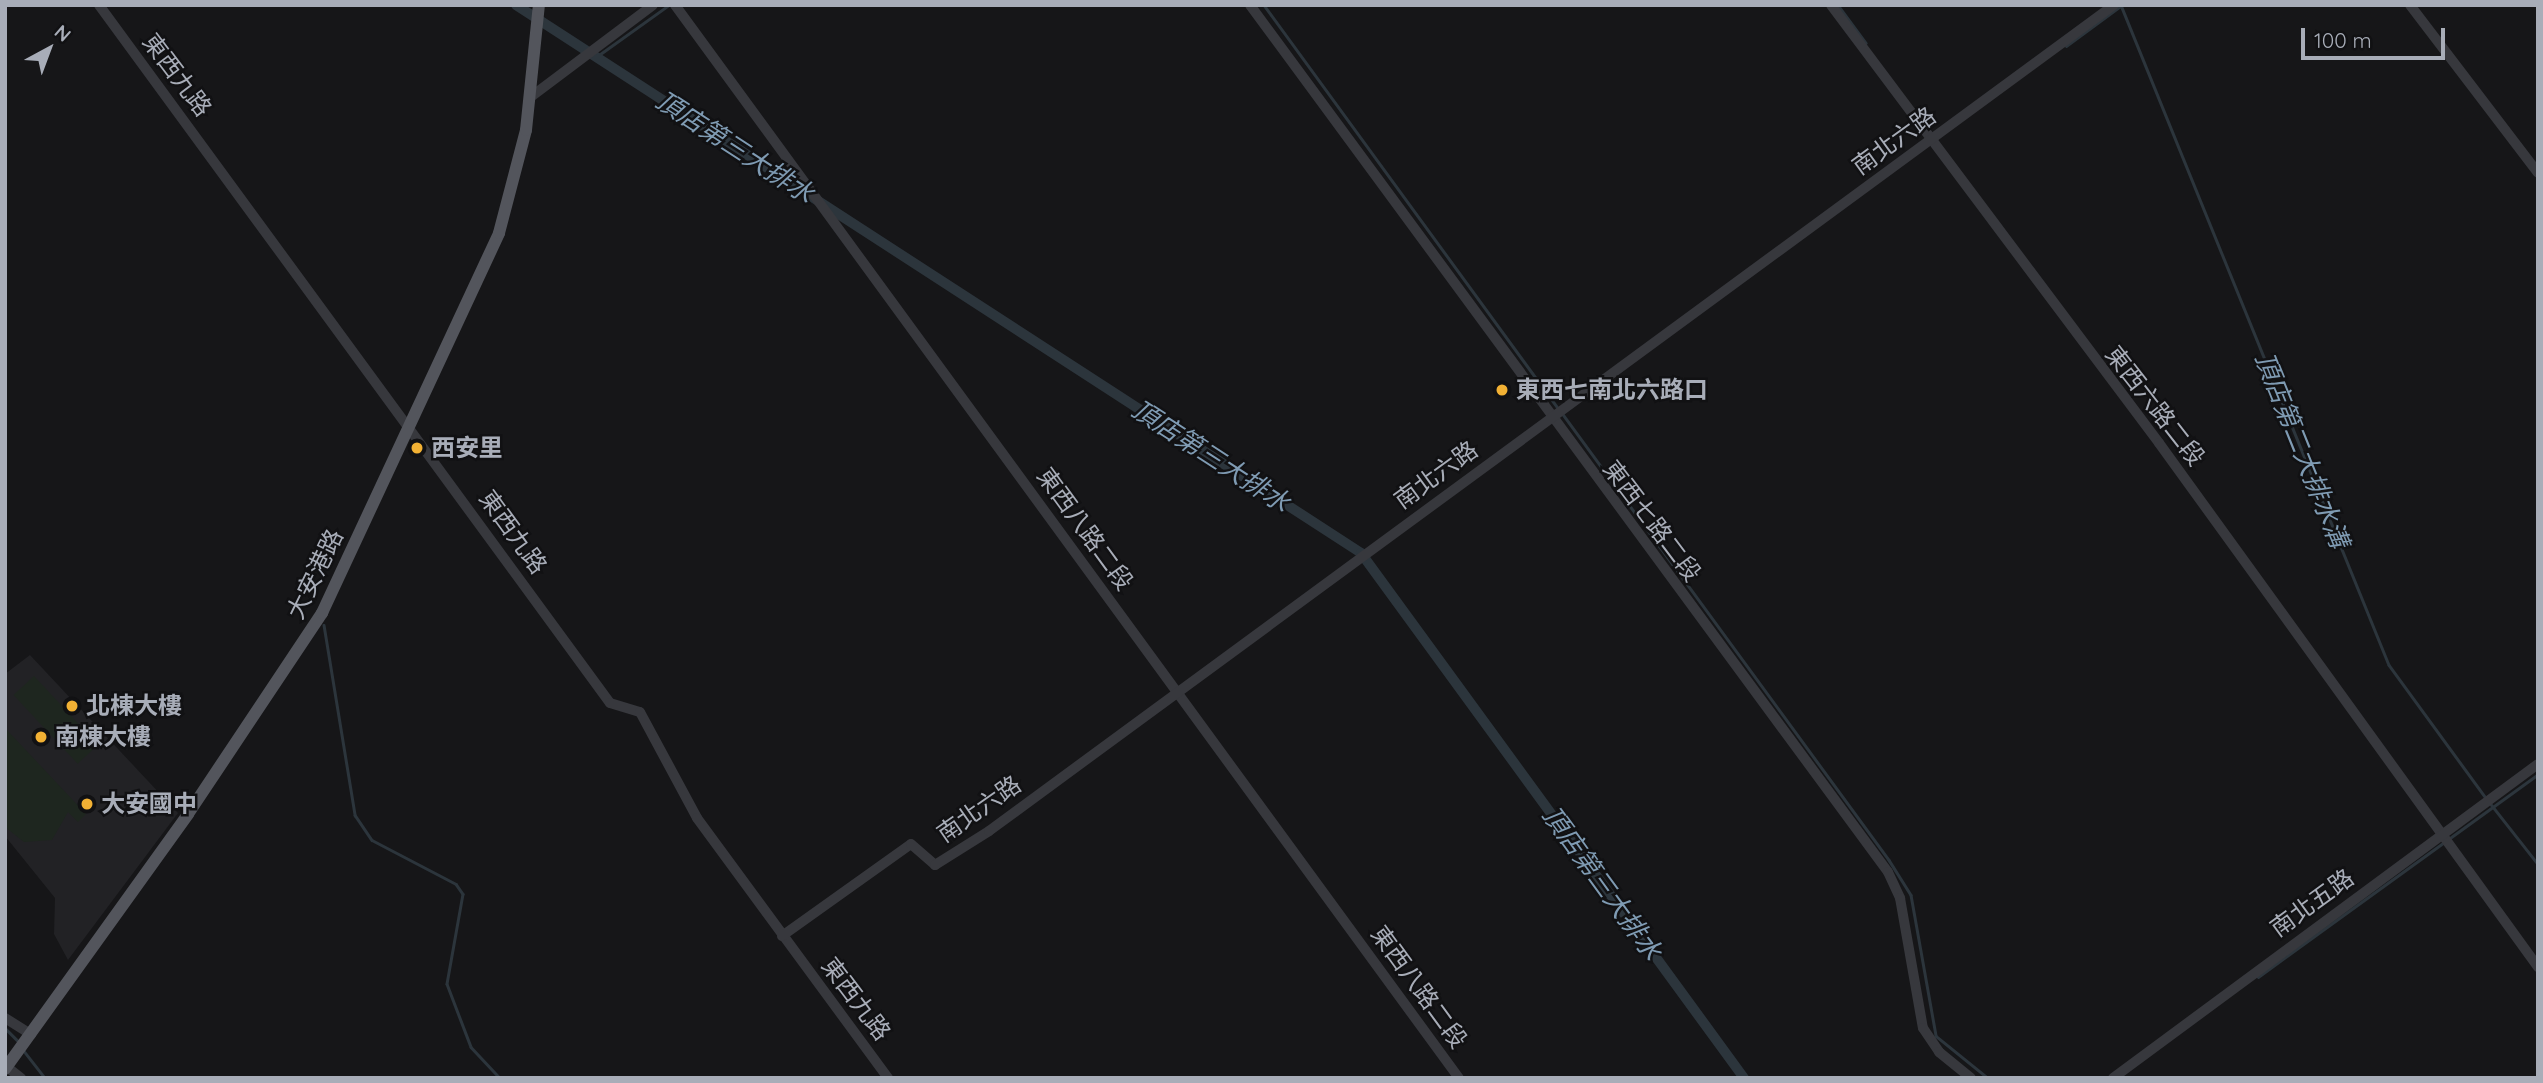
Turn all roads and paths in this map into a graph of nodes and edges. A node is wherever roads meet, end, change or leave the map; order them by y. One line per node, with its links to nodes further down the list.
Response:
1 (99, 5): 13 (street, 東西九路)
2 (539, 5): 9 (main road, 大安港路)
3 (653, 5): 9 (street)
4 (675, 5): 14 (street, 東西八路二段)
5 (1250, 5): 12 (street, 東西七路二段)
6 (1831, 5): 10 (street, 東西六路二段)
7 (2410, 5): 11 (street)
8 (2113, 6): 10 (street, 南北六路)
9 (532, 96): 13 (main road, 大安港路)
10 (1931, 141): 12 (street, 南北六路); 16 (street, 東西六路二段)
11 (2538, 173)
12 (1550, 420): 14 (street, 南北六路); 25 (street, 東西七路二段)
13 (409, 424): 17 (street, 東西九路); 20 (main road, 大安港路)
14 (1176, 690): 17 (street, 南北六路); 24 (street, 東西八路二段)
15 (2538, 764): 16 (street, 南北五路)
16 (2442, 835): 18 (street, 東西六路二段); 26 (street, 南北五路)
17 (782, 936): 23 (street, 東西九路)
18 (2538, 967)
19 (5, 1018): 20 (street)
20 (31, 1034): 21 (main road, 大安港路)
21 (6, 1068): 22 (street)
22 (21, 1078)
23 (888, 1078)
24 (1459, 1078)
25 (1970, 1078)
26 (2113, 1078)

